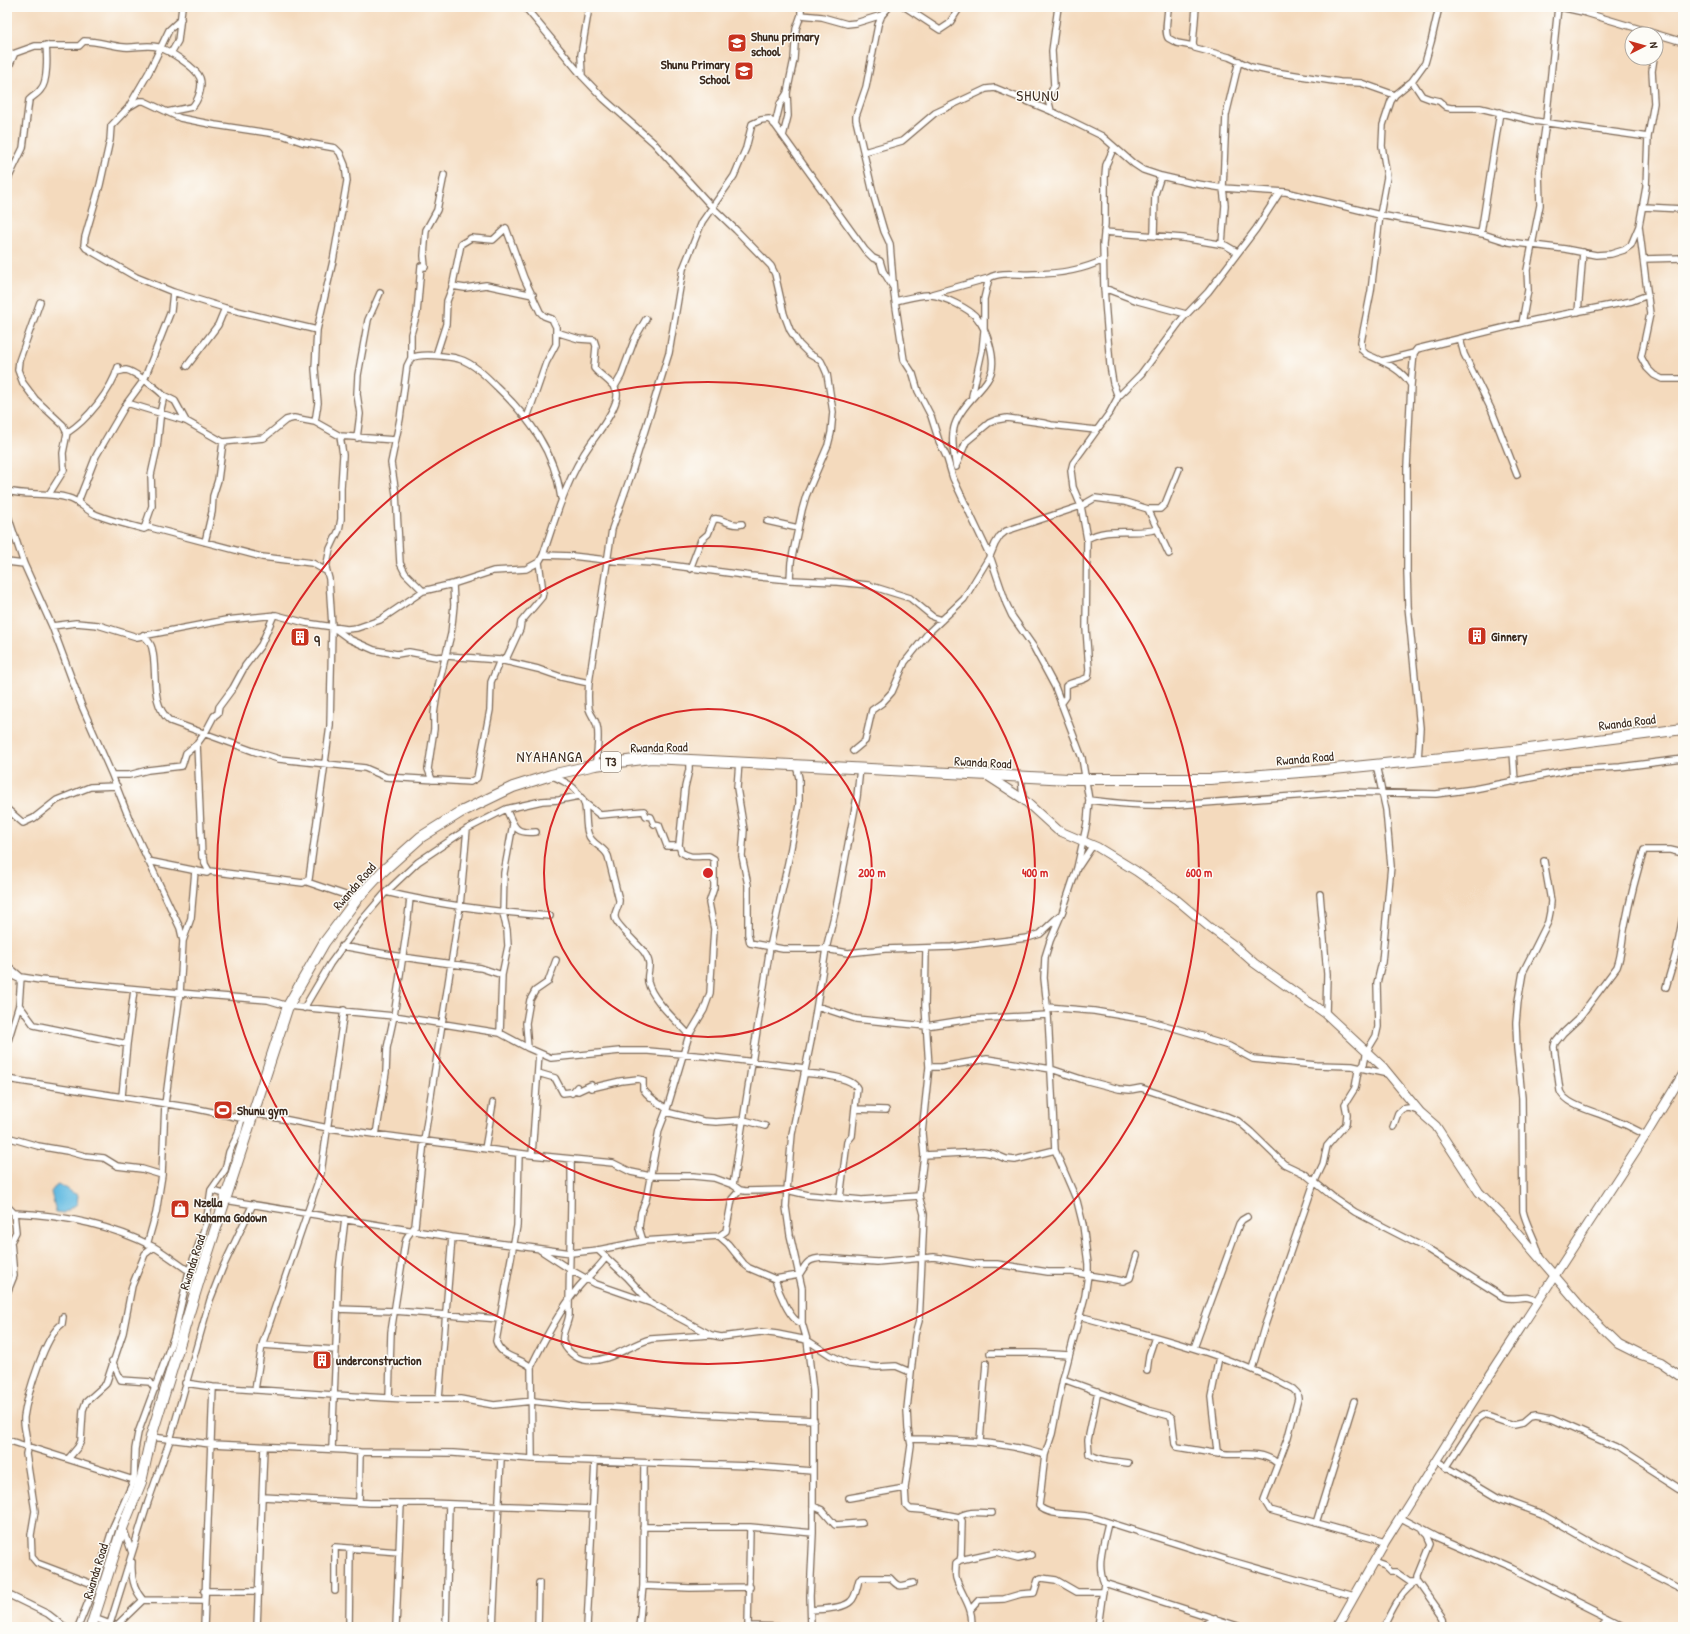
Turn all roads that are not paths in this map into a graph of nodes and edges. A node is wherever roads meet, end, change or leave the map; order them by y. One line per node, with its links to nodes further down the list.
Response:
1 (182, 7): 15 (street)
2 (525, 7): 28 (street)
3 (589, 7): 28 (street)
4 (801, 7): 13 (street)
5 (889, 7): 14 (street)
6 (905, 7): 7 (street)
7 (960, 7)
8 (1058, 7): 33 (street)
9 (1168, 7): 20 (street)
10 (1196, 7): 20 (street)
11 (1439, 7): 29 (street)
12 (1559, 7): 16 (street); 36 (street)
13 (801, 15): 14 (street); 30 (street)
14 (882, 15): 41 (street)
15 (181, 19): 21 (street); 22 (street)
16 (1629, 26)
17 (1664, 36): 18 (street)
18 (1683, 42)
19 (46, 45): 21 (street); 23 (street); 44 (street)
20 (1193, 46): 25 (street)
21 (160, 48): 22 (street); 32 (street)
22 (171, 53): 34 (street)
23 (14, 55): 24 (street); 27 (street)
24 (7, 56)
25 (1239, 61): 31 (street); 45 (street)
26 (1653, 66): 39 (street)
27 (7, 71)
28 (582, 77): 47 (street)
29 (1412, 81): 31 (street); 35 (street)
30 (787, 93): 37 (street); 38 (street)
31 (1395, 95): 50 (street)
32 (128, 108): 34 (street); 68 (street)
33 (1051, 111): 40 (street); 41 (street)
34 (167, 112): 80 (street)
35 (1500, 112): 36 (street); 53 (street)
36 (1546, 122): 39 (street); 56 (street)
37 (775, 125): 38 (street); 47 (street)
38 (783, 136): 66 (street)
39 (1648, 137): 48 (street)
40 (1114, 147): 43 (street); 52 (street)
41 (864, 152): 66 (street)
42 (444, 175): 86 (street)
43 (1160, 176): 45 (street); 54 (street)
44 (7, 181)
45 (1223, 188): 46 (street); 55 (street)
46 (1280, 192): 50 (street); 59 (street)
47 (712, 207): 120 (street); 128 (street)
48 (1644, 207): 49 (street); 51 (street)
49 (1683, 208)
50 (1380, 215): 53 (street); 87 (street)
51 (1639, 226): 57 (street); 58 (street)
52 (1104, 232): 54 (street); 63 (street)
53 (1481, 234): 56 (street)
54 (1154, 235): 55 (street)
55 (1222, 244): 59 (street)
56 (1531, 244): 60 (street); 79 (street)
57 (1631, 245): 58 (street); 60 (street)
58 (1641, 246): 62 (street)
59 (1237, 252): 77 (street)
60 (1583, 252): 76 (street)
61 (1683, 258): 62 (street)
62 (1643, 259): 72 (street)
63 (1103, 260): 64 (street); 67 (street)
64 (989, 278): 71 (street); 81 (street)
65 (452, 286): 70 (street); 70 (street); 85 (street)
66 (893, 288): 73 (street)
67 (1104, 288): 77 (street); 94 (street)
68 (173, 292): 75 (street); 90 (street)
69 (380, 293): 104 (street)
70 (533, 295): 82 (street)
71 (931, 295): 73 (street); 81 (street)
72 (1648, 295): 76 (street); 89 (street)
73 (895, 301): 110 (street)
74 (40, 302): 102 (street)
75 (225, 308): 80 (street); 88 (street)
76 (1578, 312): 79 (street)
77 (1186, 314): 94 (street)
78 (646, 319): 92 (street)
79 (1522, 323): 83 (street)
80 (317, 330): 100 (street)
81 (984, 331): 95 (street); 95 (street)
82 (556, 332): 92 (street); 98 (street)
83 (1460, 339): 84 (street); 109 (street)
84 (1414, 353): 87 (street); 91 (street)
85 (436, 355): 86 (street); 98 (street)
86 (411, 358): 105 (street)
87 (1382, 361): 91 (street)
88 (187, 366)
89 (1683, 379)
90 (144, 380): 93 (street); 96 (street); 102 (street)
91 (1411, 385): 153 (street)
92 (614, 388): 113 (street)
93 (164, 395): 97 (street); 99 (street)
94 (1118, 397): 101 (street)
95 (972, 398): 107 (street)
96 (127, 403): 97 (street); 114 (street)
97 (161, 414): 99 (street); 121 (street)
98 (527, 418): 113 (street)
99 (186, 421): 106 (street)
100 (315, 422): 103 (street); 106 (street)
101 (1096, 430): 107 (street); 115 (street)
102 (67, 433): 112 (street)
103 (340, 436): 104 (street); 133 (street)
104 (357, 438): 105 (street)
105 (395, 440): 136 (street)
106 (223, 442): 124 (street)
107 (956, 467): 110 (street)
108 (1179, 470): 116 (street)
109 (1517, 475)
110 (953, 478): 127 (street)
111 (7, 491): 112 (street)
112 (49, 494): 114 (street)
113 (561, 500): 126 (street)
114 (78, 502): 121 (street)
115 (1081, 506): 116 (street); 123 (street); 127 (street)
116 (1148, 509): 122 (street)
117 (7, 513): 131 (street)
118 (767, 521): 120 (street)
119 (742, 524): 132 (street)
120 (798, 528): 134 (street)
121 (144, 529): 124 (street)
122 (1158, 529): 123 (street); 125 (street)
123 (1087, 539): 145 (street)
124 (205, 542): 133 (street)
125 (1169, 554)
126 (543, 555): 128 (street); 130 (street)
127 (990, 556): 138 (street); 145 (street)
128 (607, 560): 132 (street); 144 (street)
129 (7, 562): 131 (street)
130 (539, 562): 135 (street); 143 (street)
131 (24, 564): 139 (street)
132 (690, 569): 134 (street)
133 (326, 571): 140 (street)
134 (790, 580): 138 (street)
135 (453, 584): 136 (street); 142 (street)
136 (422, 591): 140 (street)
137 (274, 616): 140 (street); 141 (street); 147 (street)
138 (942, 620): 149 (street)
139 (52, 626): 141 (street); 160 (street)
140 (332, 626): 142 (street); 155 (street)
141 (143, 635): 147 (street)
142 (447, 656): 143 (street); 165 (street)
143 (500, 660): 144 (street); 165 (street)
144 (589, 683): 156 (street)
145 (1062, 704): 164 (street)
146 (1683, 729): 150 (highway, Rwanda Road / T3)
147 (205, 733): 148 (street); 155 (street)
148 (197, 744): 160 (street); 186 (street)
149 (853, 751)
150 (1513, 751): 153 (highway, Rwanda Road / T3); 166 (street)
151 (689, 759): 154 (highway, Rwanda Road / T3); 156 (highway, Rwanda Road / T3); 179 (street)
152 (1683, 759): 166 (street)
153 (1418, 760): 158 (highway, Rwanda Road / T3)
154 (739, 762): 157 (highway, Rwanda Road / T3); 199 (street)
155 (325, 764): 165 (street); 187 (street)
156 (595, 765): 161 (highway, Rwanda Road / T3)
157 (796, 765): 159 (highway, Rwanda Road / T3); 199 (street)
158 (1376, 765): 164 (highway, Rwanda Road / T3); 168 (street)
159 (860, 768): 162 (highway, Rwanda Road / T3); 200 (street)
160 (112, 775): 167 (street)
161 (551, 775): 169 (street); 191 (highway, Rwanda Road / T3)
162 (986, 775): 163 (highway, Rwanda Road / T3); 170 (street)
163 (1021, 776): 164 (highway, Rwanda Road / T3); 170 (street)
164 (1086, 779): 171 (street)
165 (432, 780)
166 (1515, 782): 168 (street)
167 (117, 786): 173 (street); 182 (street)
168 (1382, 792): 171 (street); 228 (street)
169 (578, 796): 172 (street); 174 (street)
170 (1023, 799): 178 (street)
171 (1089, 800): 178 (street)
172 (586, 804): 179 (street); 224 (street)
173 (7, 809)
174 (506, 809): 175 (street); 176 (street)
175 (513, 824): 177 (street); 193 (street)
176 (467, 829): 188 (street); 192 (street)
177 (536, 832)
178 (1082, 840): 180 (street); 184 (street)
179 (679, 846): 224 (street)
180 (1093, 846): 184 (street); 218 (street)
181 (1683, 853): 254 (street)
182 (148, 861): 185 (street); 197 (street)
183 (1544, 861): 292 (street)
184 (1077, 868): 194 (street)
185 (195, 871): 186 (street); 197 (street)
186 (209, 871): 187 (street)
187 (307, 882): 191 (street)
188 (386, 892): 190 (street); 198 (street)
189 (1320, 894): 218 (street)
190 (410, 898): 192 (street); 202 (street)
191 (357, 899): 213 (highway, Rwanda Road / T3)
192 (460, 906): 193 (street); 204 (street)
193 (503, 913): 195 (street); 207 (street)
194 (1062, 913): 201 (street); 215 (street)
195 (550, 916)
196 (1683, 916): 209 (street)
197 (183, 941): 211 (street)
198 (342, 946): 202 (street); 216 (street)
199 (770, 947): 200 (street); 231 (street)
200 (826, 949): 201 (street); 214 (street)
201 (926, 949): 222 (street)
202 (402, 957): 204 (street); 220 (street)
203 (556, 960): 227 (street)
204 (451, 964): 207 (street); 221 (street)
205 (7, 965): 208 (street)
206 (7, 973): 208 (street)
207 (502, 975): 223 (street)
208 (21, 978): 210 (street); 212 (street)
209 (1666, 987)
210 (134, 990): 211 (street); 226 (street)
211 (180, 993): 213 (street); 243 (street)
212 (19, 1005): 225 (street); 226 (street)
213 (288, 1006): 216 (street); 248 (highway, Rwanda Road / T3)
214 (818, 1006): 222 (street); 235 (street)
215 (1047, 1007): 219 (street); 233 (street)
216 (304, 1008): 217 (street)
217 (344, 1010): 220 (street); 252 (street)
218 (1326, 1014): 228 (street)
219 (1048, 1015): 222 (street); 234 (street)
220 (394, 1016): 221 (street); 253 (street)
221 (443, 1024): 223 (street); 256 (street)
222 (926, 1026): 232 (street)
223 (500, 1033): 227 (street)
224 (690, 1035): 230 (street)
225 (7, 1044)
226 (127, 1044): 241 (street)
227 (528, 1048): 229 (street)
228 (1367, 1051): 233 (street); 238 (street)
229 (539, 1053): 230 (street); 236 (street)
230 (684, 1054): 231 (street); 246 (street)
231 (752, 1062): 235 (street); 249 (street)
232 (929, 1067): 234 (street); 261 (street)
233 (1361, 1067): 238 (street); 265 (street)
234 (1051, 1069): 258 (street); 265 (street)
235 (805, 1071): 244 (street); 269 (street)
236 (538, 1074): 246 (street); 260 (street)
237 (1683, 1074): 240 (street)
238 (1390, 1075): 247 (street)
239 (7, 1079): 241 (street)
240 (1680, 1084): 254 (street)
241 (122, 1096): 243 (street)
242 (493, 1103): 257 (street)
243 (166, 1104): 248 (street); 263 (street)
244 (855, 1109): 245 (street); 272 (street)
245 (886, 1110)
246 (666, 1111): 249 (street); 264 (street)
247 (1420, 1112): 251 (street); 292 (street)
248 (249, 1117): 252 (street); 267 (street); 271 (highway, Rwanda Road / T3)
249 (744, 1120): 250 (street); 266 (street)
250 (765, 1126)
251 (1393, 1127)
252 (328, 1128): 253 (street); 276 (street)
253 (376, 1135): 256 (street)
254 (1646, 1135): 298 (street)
255 (7, 1137): 263 (street)
256 (424, 1141): 257 (street); 279 (street)
257 (486, 1149): 259 (street)
258 (1055, 1150): 261 (street); 296 (street)
259 (519, 1154): 260 (street); 284 (street)
260 (532, 1155): 262 (street)
261 (924, 1155): 270 (street)
262 (571, 1160): 264 (street); 288 (street)
263 (162, 1176): 283 (street)
264 (650, 1176): 266 (street); 282 (street)
265 (1314, 1183): 303 (street); 324 (street)
266 (733, 1185): 268 (street)
267 (212, 1190): 271 (street); 294 (street)
268 (740, 1190): 269 (street); 280 (street)
269 (787, 1190): 272 (street); 295 (street)
270 (919, 1196): 272 (street); 291 (street)
271 (226, 1197): 273 (street); 297 (highway, Rwanda Road / T3)
272 (840, 1198)
273 (253, 1204): 276 (street); 329 (street)
274 (7, 1206): 275 (street)
275 (14, 1213): 283 (street); 301 (street)
276 (308, 1213): 278 (street); 315 (street)
277 (1247, 1217): 316 (street)
278 (345, 1219): 279 (street); 305 (street)
279 (412, 1230): 281 (street); 306 (street)
280 (719, 1236): 282 (street); 300 (street)
281 (452, 1237): 284 (street); 307 (street)
282 (643, 1241): 287 (street)
283 (147, 1244): 285 (street)
284 (513, 1246): 286 (street); 310 (street)
285 (154, 1247): 294 (street); 321 (street)
286 (538, 1249): 288 (street); 293 (street)
287 (598, 1250): 288 (street); 290 (street)
288 (571, 1253): 293 (street)
289 (1137, 1255): 296 (street)
290 (606, 1257): 299 (street); 304 (street)
291 (922, 1258): 295 (street); 296 (street); 326 (street)
292 (1540, 1260): 298 (street)
293 (569, 1269): 299 (street); 302 (street)
294 (189, 1271): 297 (street); 331 (street)
295 (799, 1275): 300 (street); 311 (street)
296 (1088, 1275): 308 (street)
297 (200, 1277): 340 (highway, Rwanda Road / T3)
298 (1554, 1278): 303 (street); 327 (street)
299 (586, 1279): 302 (street); 304 (street)
300 (775, 1279): 311 (street)
301 (7, 1293)
302 (568, 1300): 312 (street); 323 (street)
303 (1538, 1302): 356 (street)
304 (651, 1303): 312 (street)
305 (337, 1309): 306 (street); 317 (street)
306 (394, 1311): 307 (street); 335 (street)
307 (447, 1315): 310 (street); 336 (street)
308 (1079, 1316): 313 (street); 319 (street)
309 (63, 1317): 346 (street)
310 (500, 1319): 323 (street)
311 (802, 1323): 314 (street)
312 (711, 1335): 314 (street)
313 (1155, 1337): 316 (street); 325 (street)
314 (807, 1340): 326 (street); 339 (street)
315 (262, 1345): 317 (street); 332 (street)
316 (1194, 1348): 320 (street)
317 (336, 1350): 334 (street)
318 (990, 1353): 319 (street)
319 (1069, 1355): 328 (street)
320 (1219, 1357): 324 (street); 350 (street)
321 (112, 1361): 331 (street); 353 (street)
322 (986, 1362): 344 (street)
323 (531, 1367): 337 (street)
324 (1252, 1369): 359 (street)
325 (1147, 1371)
326 (910, 1372): 341 (street)
327 (1683, 1377)
328 (1063, 1379): 333 (street); 351 (street)
329 (185, 1383): 330 (street); 343 (street)
330 (213, 1387): 332 (street); 345 (street)
331 (155, 1389): 362 (street)
332 (255, 1390): 334 (street)
333 (1098, 1391): 350 (street); 358 (street)
334 (334, 1395): 335 (street); 348 (street)
335 (389, 1398): 336 (street)
336 (439, 1399): 337 (street)
337 (533, 1401): 339 (street); 354 (street)
338 (1354, 1401): 378 (street)
339 (814, 1420): 361 (street)
340 (151, 1437): 343 (street); 362 (highway, Rwanda Road / T3)
341 (911, 1439): 344 (street); 363 (street)
342 (7, 1440): 346 (street)
343 (170, 1440): 345 (street); 387 (street)
344 (980, 1441): 351 (street)
345 (211, 1444): 347 (street); 399 (street)
346 (29, 1446): 353 (street); 395 (street)
347 (264, 1447): 348 (street); 365 (street)
348 (332, 1449): 349 (street)
349 (360, 1452): 352 (street); 367 (street)
350 (1220, 1454): 359 (street)
351 (1045, 1455): 377 (street)
352 (501, 1458): 354 (street); 370 (street)
353 (68, 1459): 362 (street)
354 (532, 1459): 355 (street)
355 (595, 1461): 357 (street); 372 (street)
356 (1437, 1461): 360 (street); 375 (street)
357 (644, 1463): 361 (street); 382 (street)
358 (1128, 1463)
359 (1277, 1463): 378 (street)
360 (1446, 1468): 364 (street); 398 (street)
361 (812, 1471): 371 (street)
362 (137, 1481): 379 (highway, Rwanda Road / T3); 395 (street)
363 (905, 1488): 366 (street); 374 (street)
364 (1683, 1490)
365 (263, 1497): 367 (street); 400 (street)
366 (849, 1498)
367 (359, 1502): 368 (street)
368 (401, 1503): 369 (street); 386 (street)
369 (449, 1504): 370 (street); 421 (street)
370 (498, 1505): 372 (street); 422 (street)
371 (813, 1506): 376 (street); 383 (street)
372 (592, 1509): 424 (street)
373 (992, 1513): 374 (street)
374 (959, 1517): 389 (street)
375 (1401, 1518): 381 (street); 384 (street)
376 (862, 1523)
377 (1108, 1523): 394 (street); 404 (street)
378 (1316, 1523): 384 (street)
379 (123, 1526): 387 (street); 413 (highway, Rwanda Road / T3)
380 (750, 1526): 382 (street); 383 (street); 397 (street)
381 (1415, 1526): 391 (street); 412 (street)
382 (643, 1527): 396 (street)
383 (813, 1533): 409 (street)
384 (1385, 1542): 390 (street)
385 (350, 1549): 386 (street); 401 (street); 419 (street)
386 (399, 1552): 420 (street)
387 (132, 1553): 407 (street); 414 (street)
388 (1031, 1555): 389 (street)
389 (960, 1560): 410 (street)
390 (1374, 1562): 391 (street); 404 (street)
391 (1418, 1581): 434 (street); 435 (street)
392 (539, 1583): 423 (street)
393 (913, 1583): 409 (street)
394 (1104, 1583): 402 (street); 411 (street)
395 (94, 1585): 416 (street)
396 (643, 1586): 397 (street); 425 (street)
397 (750, 1587): 426 (street)
398 (1683, 1589)
399 (204, 1591): 400 (street); 408 (street)
400 (258, 1591): 418 (street)
401 (336, 1591)
402 (1103, 1592): 410 (street); 430 (street)
403 (7, 1594): 406 (street)
404 (1354, 1596): 433 (street)
405 (7, 1599): 406 (street)
406 (17, 1600): 415 (street)
407 (143, 1600): 408 (street); 414 (street)
408 (204, 1601): 417 (street)
409 (811, 1610): 428 (street)
410 (970, 1610): 429 (street)
411 (1215, 1618): 431 (street); 432 (street)
412 (1609, 1618): 436 (street); 437 (street)
413 (93, 1623): 414 (street)
414 (111, 1626)
415 (65, 1627)
416 (78, 1627)
417 (204, 1627)
418 (257, 1627)
419 (349, 1627)
420 (396, 1627)
421 (446, 1627)
422 (493, 1627)
423 (538, 1627)
424 (587, 1627)
425 (639, 1627)
426 (748, 1627): 427 (street)
427 (784, 1627)
428 (811, 1627)
429 (971, 1627)
430 (1098, 1627)
431 (1200, 1627)
432 (1242, 1627)
433 (1337, 1627)
434 (1384, 1627)
435 (1445, 1627)
436 (1600, 1627)
437 (1626, 1627)

